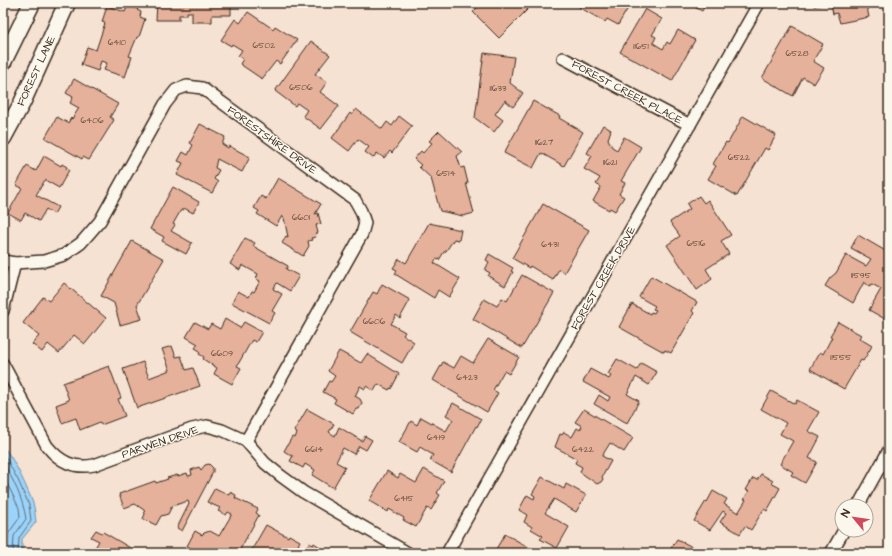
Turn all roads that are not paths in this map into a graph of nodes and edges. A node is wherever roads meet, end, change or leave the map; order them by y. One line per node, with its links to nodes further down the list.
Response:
1 (32, 3): 5 (main road)
2 (67, 3): 7 (main road, FOREST LANE)
3 (759, 3): 6 (street, FOREST CREEK DRIVE)
4 (563, 58): 6 (street, FOREST CREEK PLACE)
5 (3, 62)
6 (690, 125): 17 (street, FOREST CREEK DRIVE)
7 (3, 138)
8 (3, 261): 9 (street, FORESTSHIRE DRIVE)
9 (15, 263): 10 (street); 12 (street, FORESTSHIRE DRIVE)
10 (3, 311)
11 (3, 364): 12 (street, PARWEN DRIVE)
12 (246, 441): 16 (street, PARWEN DRIVE)
13 (889, 450): 14 (street)
14 (862, 498)
15 (839, 538): 18 (street)
16 (408, 553)
17 (447, 553)
18 (831, 553)

